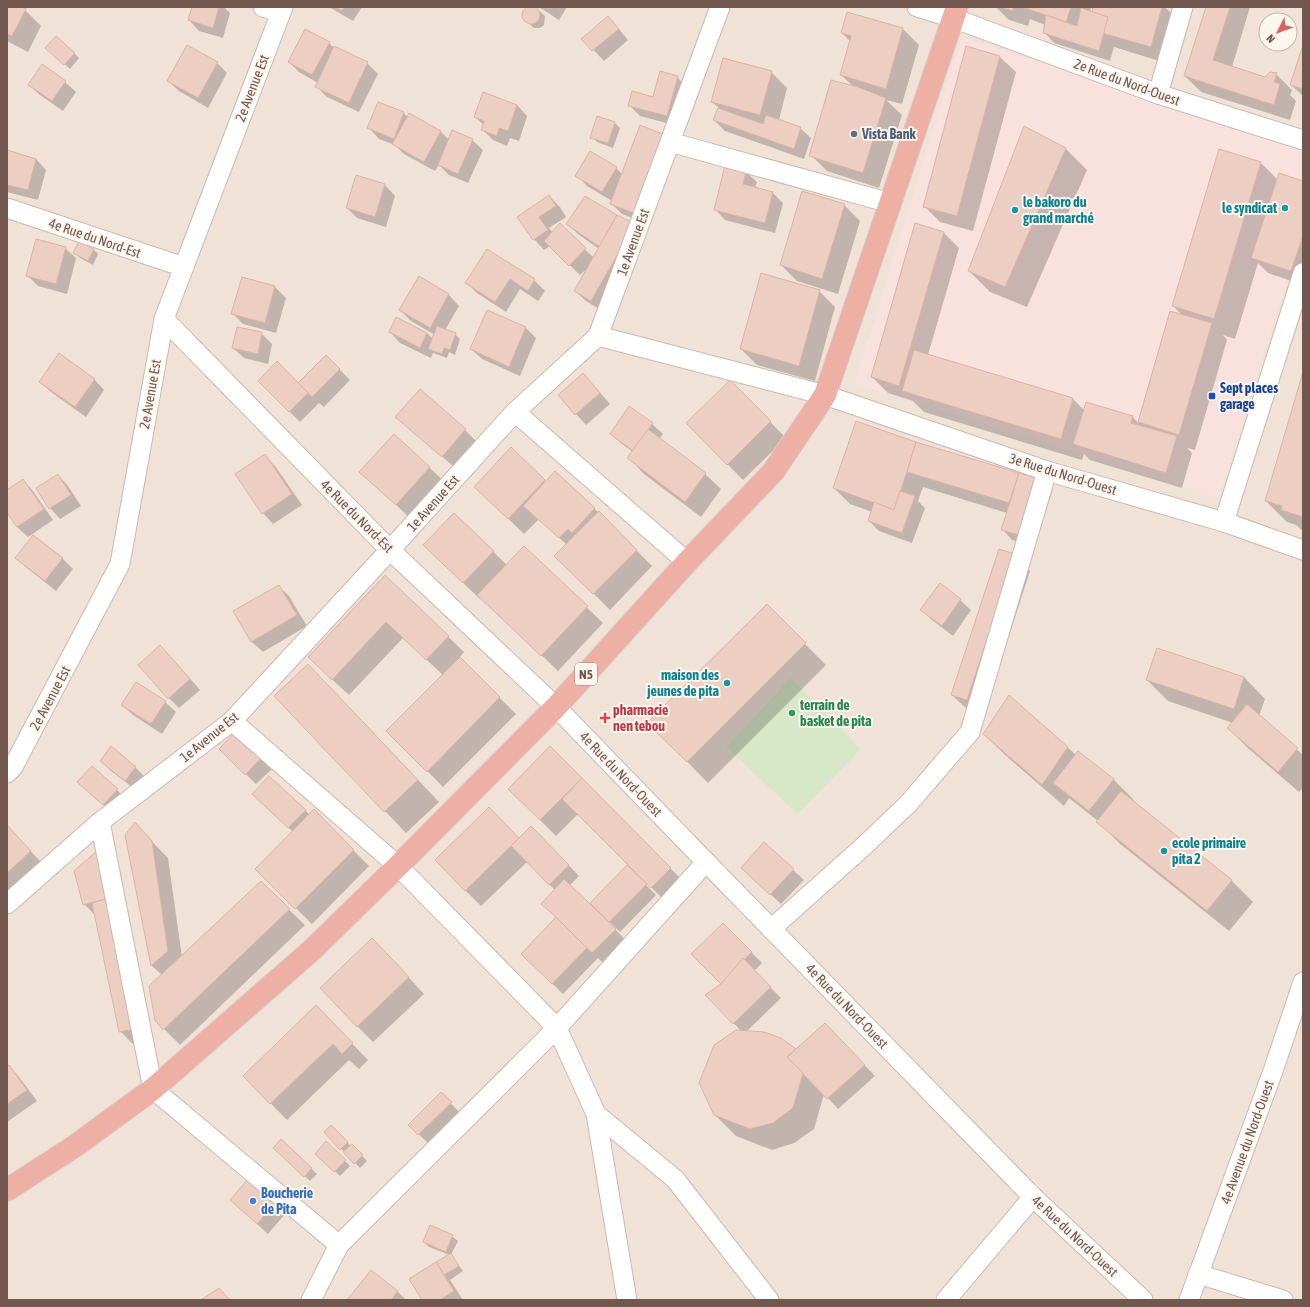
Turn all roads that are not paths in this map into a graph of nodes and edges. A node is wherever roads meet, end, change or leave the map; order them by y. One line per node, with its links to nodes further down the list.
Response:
1 (263, 7): 5 (street)
2 (720, 7): 9 (street, 1e Avenue Est)
3 (917, 7): 6 (street, 2e Rue du Nord-Ouest)
4 (1183, 7): 7 (street)
5 (282, 10): 12 (street, 2e Avenue Est)
6 (955, 13): 7 (street, 2e Rue du Nord-Ouest); 10 (highway, N5)
7 (1158, 94): 8 (street, 2e Rue du Nord-Ouest)
8 (1303, 140)
9 (670, 142): 10 (street); 15 (street, 1e Avenue Est)
10 (890, 203): 16 (highway, N5)
11 (7, 208): 12 (street, 4e Rue du Nord-Est)
12 (184, 267): 14 (street, 2e Avenue Est)
13 (1303, 273): 19 (street)
14 (164, 319): 20 (street, 4e Rue du Nord-Est); 25 (street, 2e Avenue Est)
15 (598, 336): 16 (street, 3e Rue du Nord-Ouest); 17 (street, 1e Avenue Est)
16 (825, 395): 18 (street, 3e Rue du Nord-Ouest); 22 (highway, N5)
17 (515, 412): 20 (street, 1e Avenue Est); 22 (street)
18 (1047, 471): 19 (street, 3e Rue du Nord-Ouest); 30 (street)
19 (1224, 522): 21 (street, 3e Rue du Nord-Ouest)
20 (390, 550): 23 (street, 4e Rue du Nord-Est); 24 (street, 1e Avenue Est)
21 (1303, 550)
22 (687, 562): 23 (highway, N5)
23 (556, 707): 27 (street, 4e Rue du Nord-Ouest); 28 (highway, N5)
24 (232, 721): 26 (street, 1e Avenue Est); 28 (street)
25 (7, 773)
26 (100, 822): 29 (street, 1e Avenue Est); 33 (street)
27 (706, 862): 30 (street, 4e Rue du Nord-Ouest); 32 (street)
28 (398, 866): 32 (street); 33 (highway, N5)
29 (7, 904)
30 (771, 929): 36 (street, 4e Rue du Nord-Ouest)
31 (1303, 982): 38 (street, 4e Avenue du Nord-Ouest)
32 (557, 1028): 34 (street); 37 (street)
33 (153, 1089): 35 (highway, N5); 37 (street)
34 (596, 1114): 40 (street); 41 (street)
35 (7, 1190)
36 (1034, 1197): 42 (street); 43 (street, 4e Rue du Nord-Ouest)
37 (338, 1244): 39 (street)
38 (1198, 1274): 44 (street, 4e Avenue du Nord-Ouest); 45 (street)
39 (311, 1300)
40 (627, 1300)
41 (770, 1300)
42 (946, 1300)
43 (1143, 1300)
44 (1188, 1300)
45 (1283, 1300)

